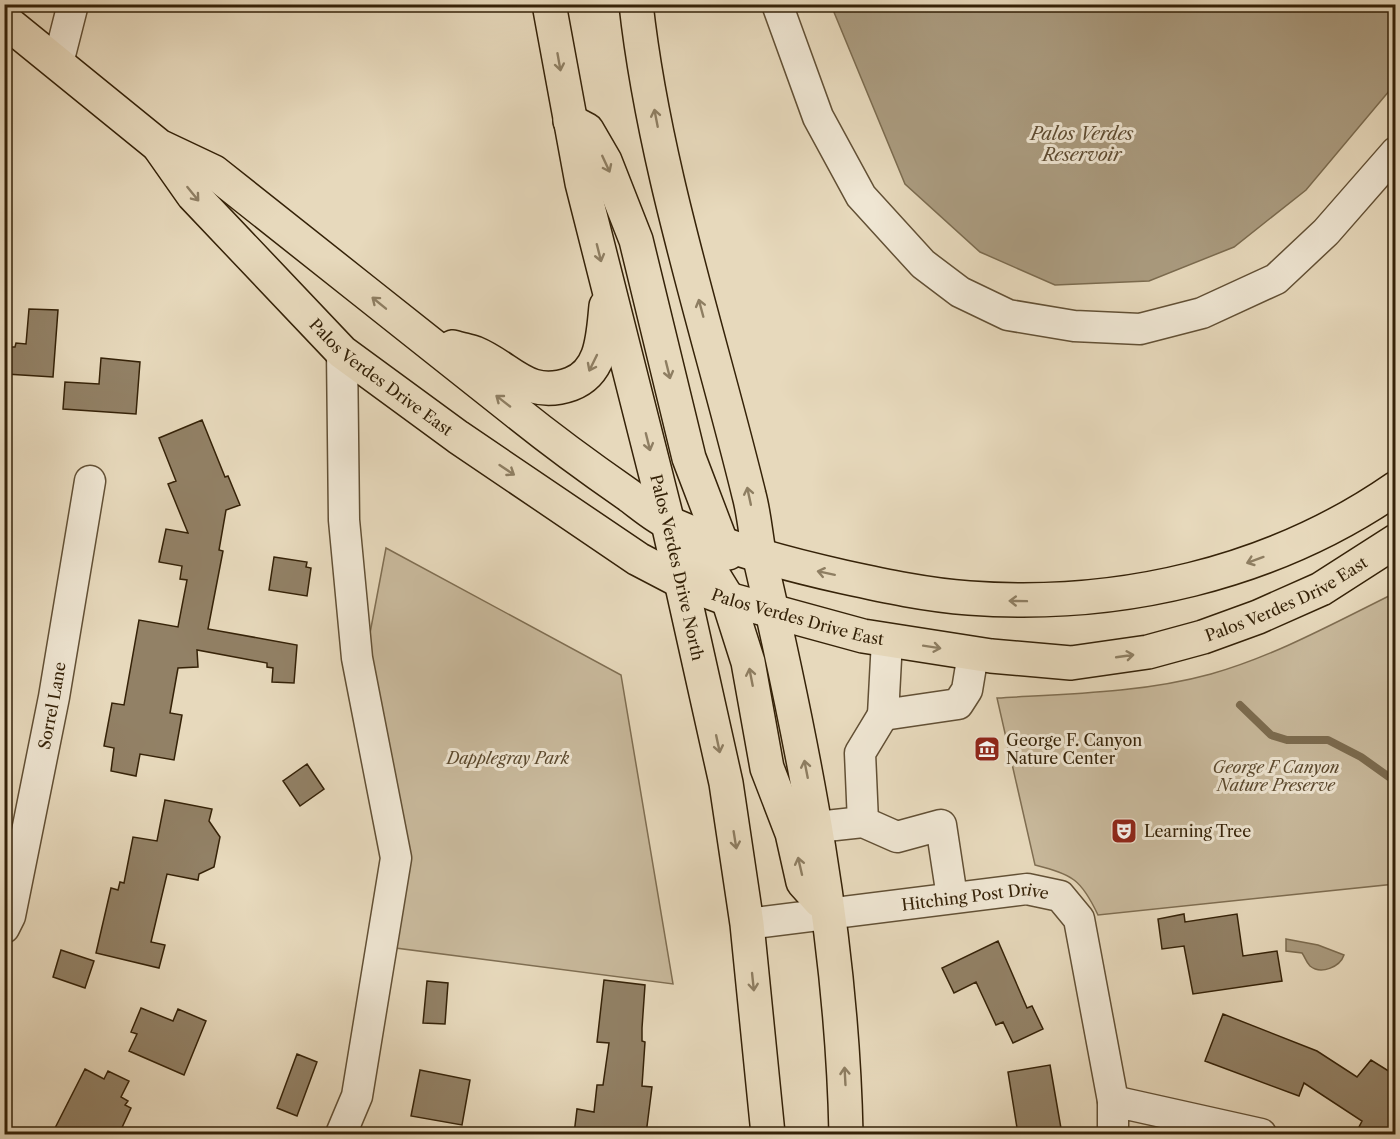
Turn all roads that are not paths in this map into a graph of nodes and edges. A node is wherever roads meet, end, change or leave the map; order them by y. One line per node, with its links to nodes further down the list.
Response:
1 (73, 4): 6 (street)
2 (549, 4): 7 (main road, Palos Verdes Drive North, one-way to 7)
3 (636, 4): 18 (main road, one-way to 3)
4 (777, 4): 9 (street)
5 (4, 20): 6 (main road, Palos Verdes Drive East)
6 (58, 63): 8 (main road, Palos Verdes Drive East)
7 (569, 120): 10 (main road, Palos Verdes Drive North, one-way to 10); 17 (main road, one-way to 17)
8 (159, 146): 11 (main road, Palos Verdes Drive East, one-way to 8); 12 (main road, Palos Verdes Drive East, one-way to 12)
9 (1395, 152)
10 (608, 286): 11 (main road, one-way to 11); 15 (main road, Palos Verdes Drive North, one-way to 15)
11 (425, 340): 15 (main road, Palos Verdes Drive East, one-way to 11)
12 (342, 352): 19 (main road, Palos Verdes Drive East, one-way to 19); 32 (street)
13 (90, 481): 30 (street, Sorrel Lane)
14 (1395, 488): 18 (main road, Palos Verdes Drive East, one-way to 18)
15 (668, 523): 17 (main road, Palos Verdes Drive East); 19 (main road, Palos Verdes Drive North); 20 (main road)
16 (1395, 541): 23 (main road, Palos Verdes Drive East, one-way to 16)
17 (721, 542): 18 (main road, Palos Verdes Drive East); 21 (main road)
18 (759, 554): 21 (main road)
19 (682, 582): 20 (main road, Palos Verdes Drive East); 29 (main road, Palos Verdes Drive North, one-way to 29)
20 (728, 598): 21 (main road, Palos Verdes Drive East); 28 (main road, one-way to 20)
21 (772, 612): 22 (main road, Palos Verdes Drive East); 26 (main road, one-way to 21)
22 (887, 640): 23 (main road, Palos Verdes Drive East, one-way to 23); 24 (street)
23 (973, 654): 24 (street)
24 (883, 715): 25 (street)
25 (863, 822): 26 (street); 27 (street)
26 (817, 827): 28 (main road)
27 (952, 897): 28 (street, Hitching Post Drive); 31 (street, Hitching Post Drive)
28 (830, 914): 29 (street, Hitching Post Drive); 34 (main road, one-way to 28)
29 (747, 924): 33 (main road, Palos Verdes Drive North, one-way to 33)
30 (4, 928)
31 (1113, 1101): 35 (street, Hitching Post Drive); 36 (street)
32 (341, 1134)
33 (768, 1134)
34 (846, 1134)
35 (1113, 1134)
36 (1261, 1134)

